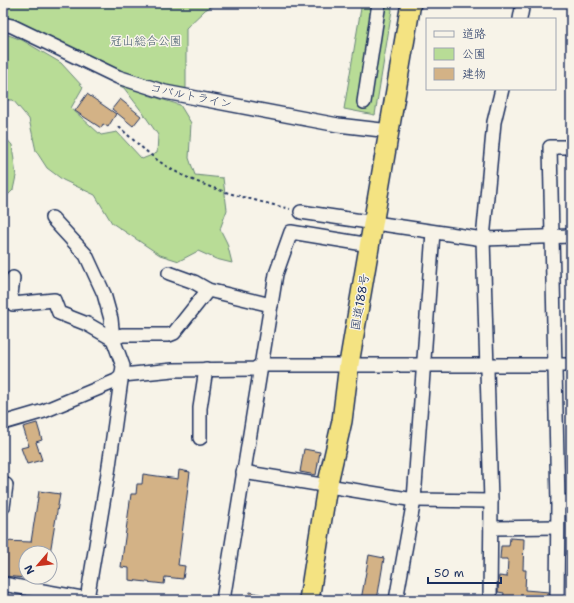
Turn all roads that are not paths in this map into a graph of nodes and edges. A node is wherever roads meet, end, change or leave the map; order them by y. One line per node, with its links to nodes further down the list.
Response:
1 (379, 3): 7 (street)
2 (411, 3): 8 (highway, 国道188号)
3 (523, 3): 4 (street)
4 (520, 18)
5 (3, 24): 8 (street, コバルトライン)
6 (502, 90): 16 (street)
7 (364, 102)
8 (390, 130): 12 (highway, 国道188号)
9 (571, 147): 15 (street)
10 (301, 212): 12 (street)
11 (52, 218): 22 (street)
12 (373, 223): 13 (street); 17 (highway, 国道188号)
13 (433, 232): 16 (street); 25 (street)
14 (571, 236): 15 (street)
15 (552, 237): 16 (street); 27 (street)
16 (483, 239): 26 (street)
17 (370, 245): 21 (street); 23 (highway, 国道188号)
18 (169, 273): 20 (street)
19 (13, 278): 22 (street)
20 (208, 290): 21 (street); 22 (street)
21 (271, 305): 24 (street)
22 (113, 339): 30 (street)
23 (349, 364): 24 (street); 25 (street); 35 (highway, 国道188号)
24 (261, 365): 29 (street); 33 (street)
25 (424, 365): 26 (street); 36 (street)
26 (487, 365): 27 (street); 37 (street)
27 (555, 365): 28 (street); 38 (street)
28 (571, 365)
29 (206, 369): 30 (street); 32 (street)
30 (123, 375): 31 (street); 43 (street)
31 (3, 423)
32 (200, 438)
33 (243, 472): 35 (street); 44 (street)
34 (6, 485): 39 (street)
35 (327, 487): 36 (street); 45 (highway, 国道188号)
36 (414, 500): 37 (street); 46 (street)
37 (491, 501): 41 (street)
38 (564, 502): 40 (street)
39 (3, 507)
40 (557, 527): 41 (street); 48 (street)
41 (491, 528): 47 (street)
42 (3, 584): 43 (street)
43 (90, 599)
44 (223, 600)
45 (309, 600)
46 (396, 600)
47 (490, 600)
48 (557, 600)

